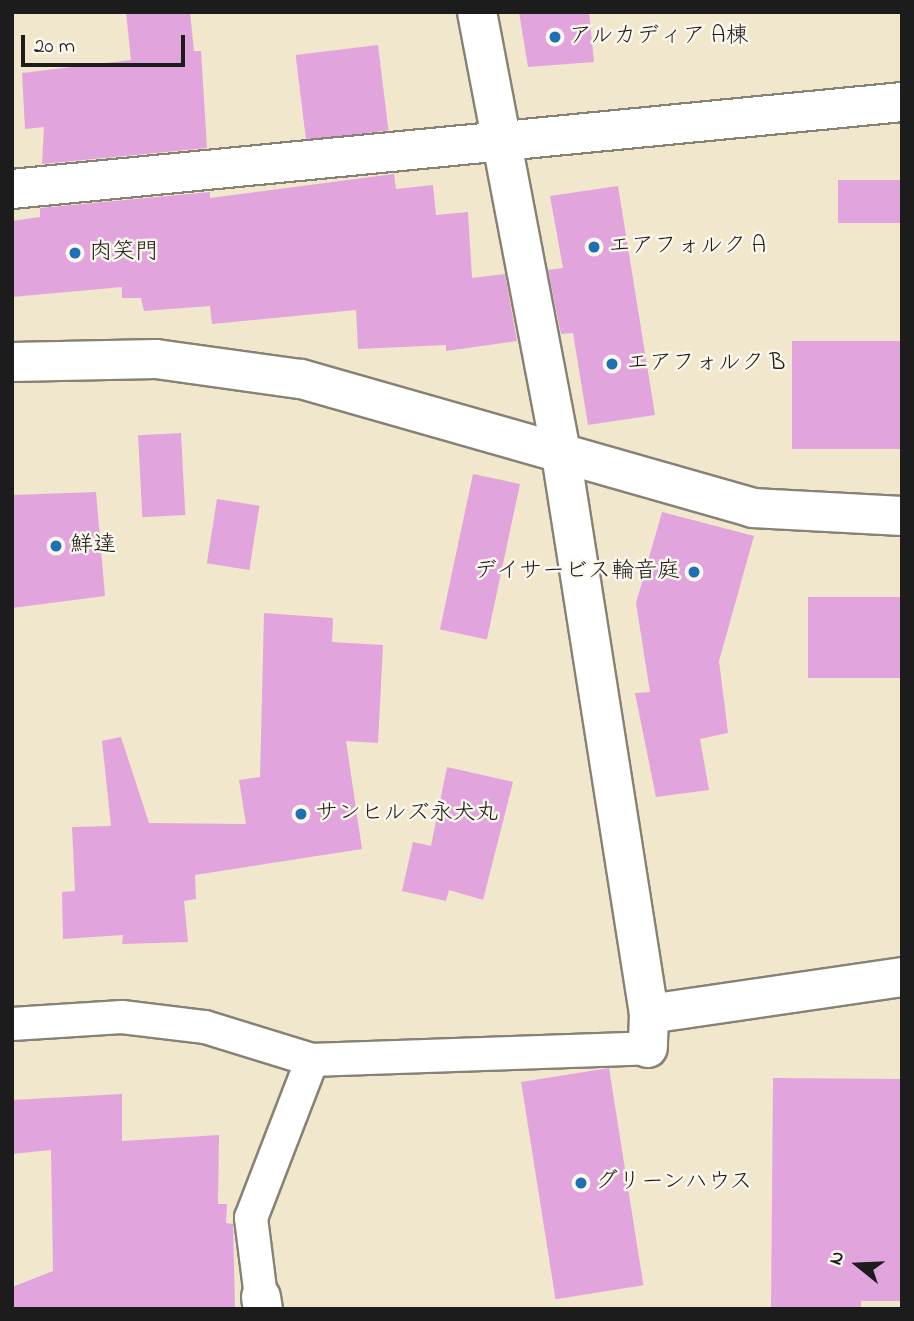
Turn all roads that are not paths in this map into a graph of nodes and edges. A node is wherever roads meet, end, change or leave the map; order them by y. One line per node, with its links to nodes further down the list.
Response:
1 (477, 12): 3 (street)
2 (902, 102): 3 (street)
3 (502, 141): 4 (street); 6 (street)
4 (12, 189)
5 (12, 362): 6 (street)
6 (560, 448): 7 (street); 10 (street)
7 (902, 516)
8 (902, 977): 10 (street)
9 (12, 1024): 11 (lane)
10 (649, 1031): 11 (lane)
11 (312, 1060): 12 (lane)
12 (262, 1303)

